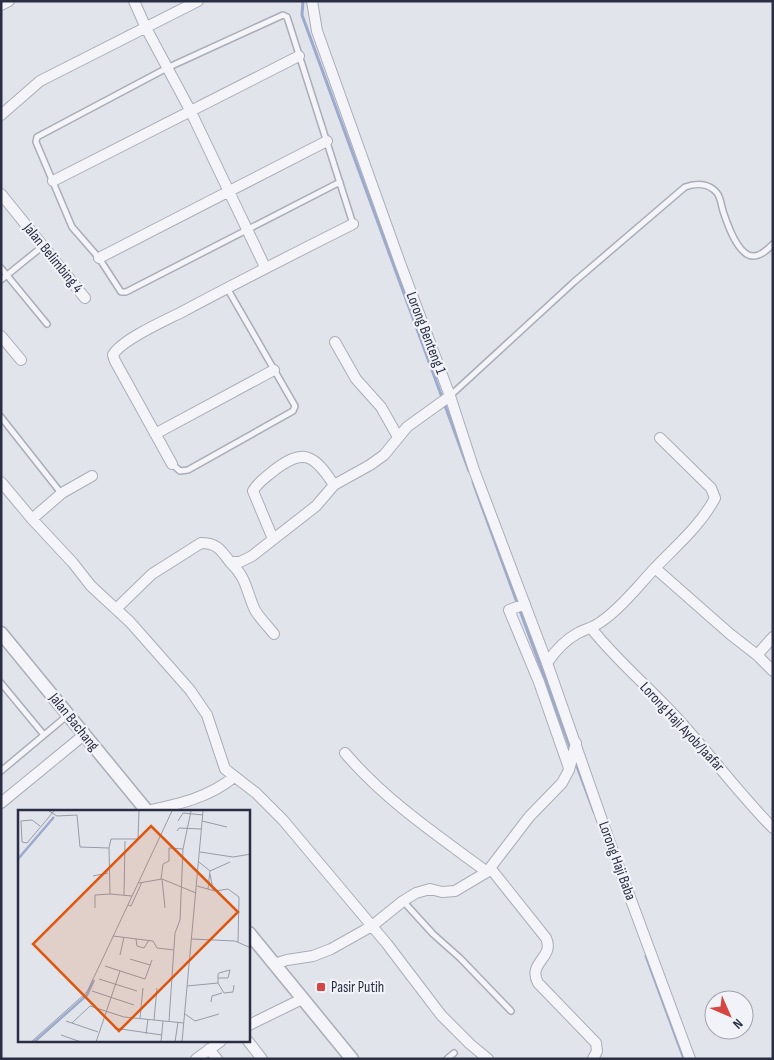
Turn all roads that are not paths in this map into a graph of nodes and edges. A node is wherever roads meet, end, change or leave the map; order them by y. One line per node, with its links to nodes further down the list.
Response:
1 (134, 1): 4 (street)
2 (198, 1): 4 (street)
3 (312, 1): 30 (street, Lorong Benteng 1)
4 (146, 28): 6 (street); 8 (street)
5 (299, 56): 6 (lane); 7 (street); 9 (lane)
6 (167, 68): 7 (street); 10 (lane)
7 (190, 111): 10 (street); 12 (street)
8 (1, 116)
9 (326, 140): 11 (lane); 12 (street)
10 (53, 181): 18 (lane)
11 (340, 182): 14 (lane); 15 (lane)
12 (229, 191): 15 (street); 18 (street)
13 (1, 194): 17 (street, Jalan Belimbing 4)
14 (353, 224): 19 (street)
15 (247, 230): 18 (lane); 19 (street)
16 (773, 244): 30 (lane)
17 (42, 246): 21 (lane); 24 (street, Jalan Belimbing 4)
18 (99, 258)
19 (265, 267): 23 (street)
20 (1, 268): 21 (lane)
21 (7, 275): 22 (lane); 25 (lane)
22 (1, 280)
23 (227, 288): 29 (lane); 32 (street)
24 (85, 298)
25 (47, 324)
26 (1, 336): 28 (street)
27 (335, 342): 33 (street)
28 (21, 360)
29 (274, 370): 32 (street); 35 (lane)
30 (448, 397): 33 (street); 44 (street, Lorong Benteng 1)
31 (1, 417): 39 (lane)
32 (155, 434): 35 (street)
33 (398, 437): 38 (street)
34 (660, 438): 43 (street)
35 (172, 464)
36 (92, 476): 39 (street)
37 (1, 482): 40 (street)
38 (334, 485): 41 (street); 41 (street)
39 (62, 493): 40 (street)
40 (32, 519): 45 (street)
41 (273, 539): 42 (street)
42 (230, 562): 45 (street); 48 (street)
43 (655, 568): 46 (street); 50 (street)
44 (521, 606): 51 (street, Lorong Benteng 1); 59 (street)
45 (116, 608): 61 (street)
46 (590, 628): 51 (street); 65 (street, Lorong Haji Ayob/Jaafar)
47 (1, 632): 54 (street, Jalan Bachang)
48 (274, 634)
49 (773, 637): 50 (street)
50 (757, 655): 52 (street)
51 (547, 663): 57 (street, Lorong Haji Baba)
52 (773, 671)
53 (1, 682): 56 (lane)
54 (68, 714): 55 (street, Jalan Bachang); 56 (lane)
55 (85, 734): 62 (street); 63 (street, Jalan Bachang)
56 (44, 735): 60 (lane)
57 (575, 747): 59 (street); 85 (street, Lorong Haji Baba)
58 (345, 753): 66 (street)
59 (570, 768): 66 (street)
60 (1, 771)
61 (234, 777): 64 (street); 68 (street)
62 (1, 803)
63 (146, 810)
64 (151, 810)
65 (773, 828)
66 (489, 871): 67 (street); 84 (street)
67 (403, 901): 68 (street); 72 (lane)
68 (372, 926): 70 (street); 83 (street)
69 (250, 934): 70 (street)
70 (274, 964): 71 (street)
71 (302, 999): 73 (street); 81 (street)
72 (511, 1011)
73 (250, 1025)
74 (220, 1042): 76 (street)
75 (249, 1042): 80 (street)
76 (209, 1049): 78 (street); 79 (street)
77 (454, 1054): 82 (lane)
78 (196, 1059)
79 (217, 1059)
80 (262, 1059)
81 (352, 1059)
82 (447, 1059)
83 (488, 1059)
84 (593, 1059)
85 (690, 1059)

